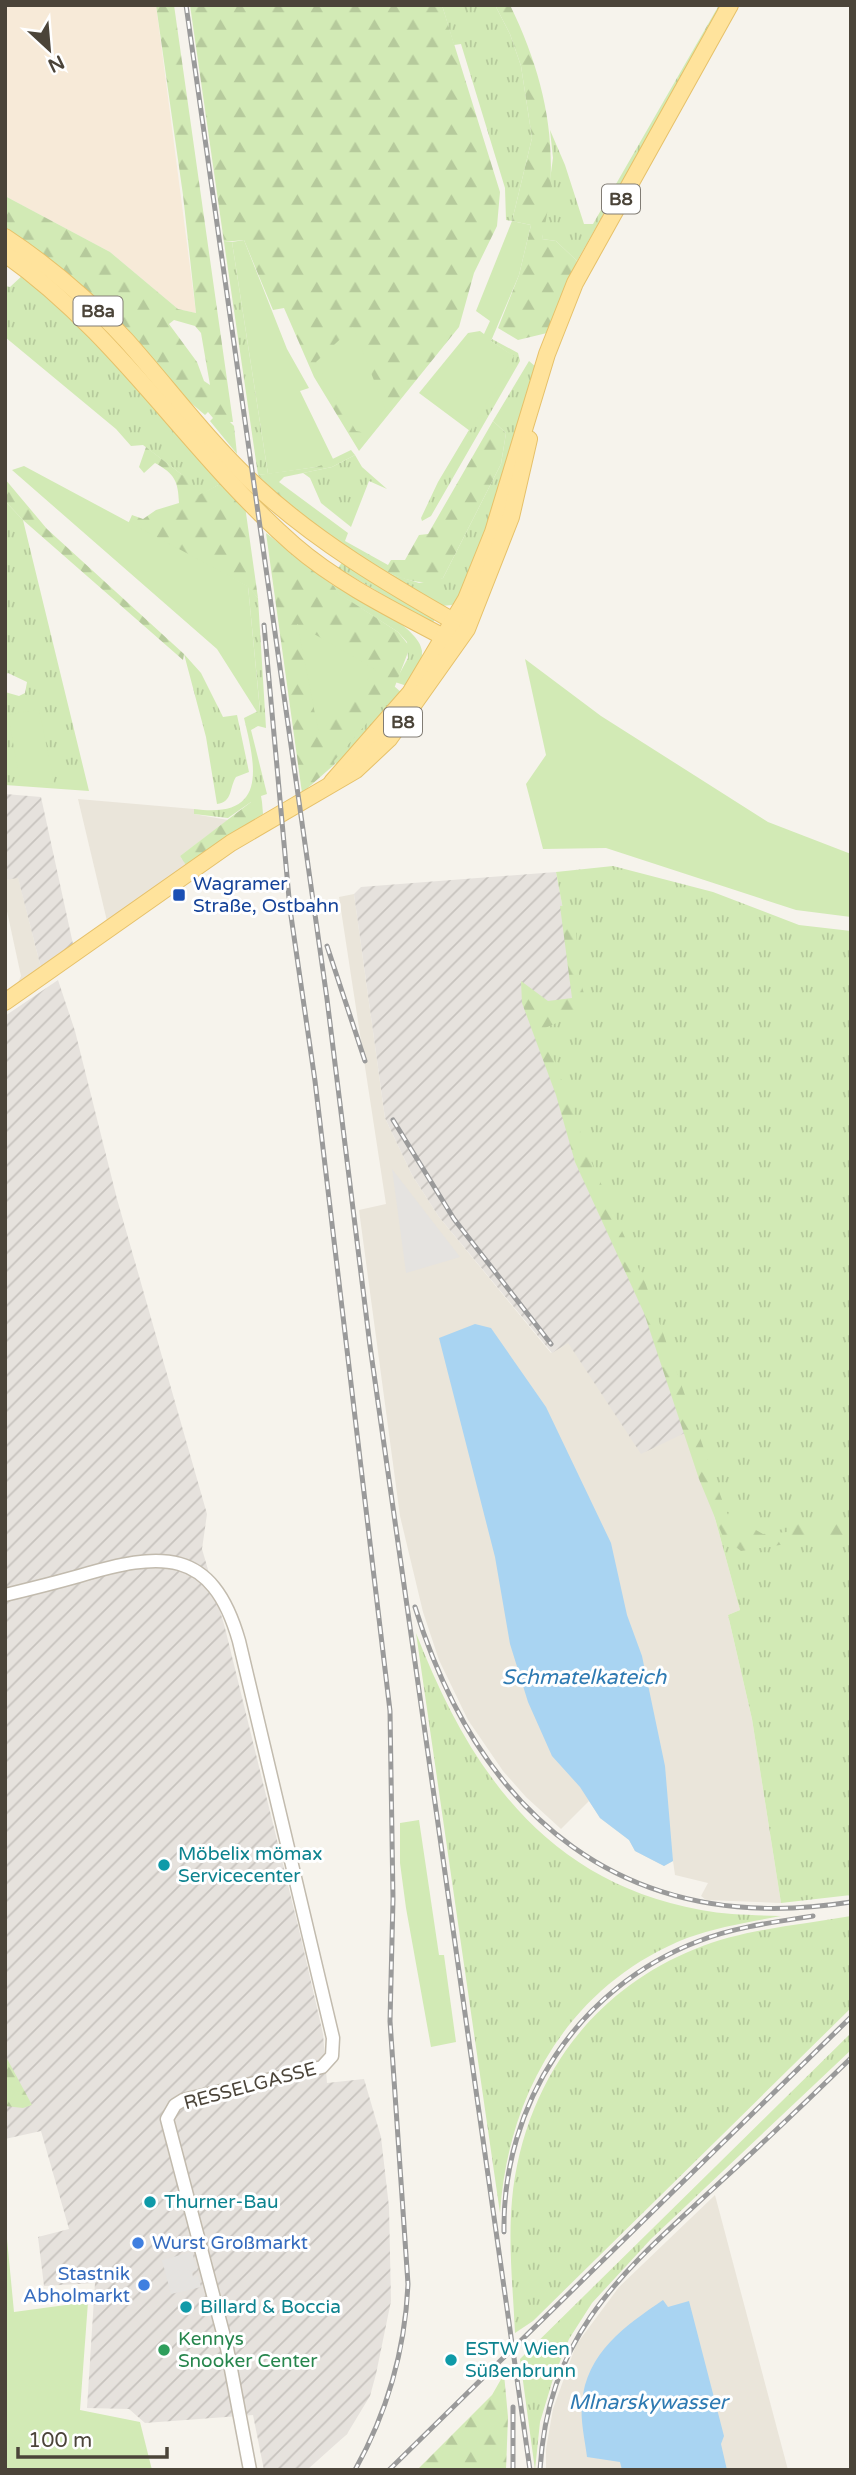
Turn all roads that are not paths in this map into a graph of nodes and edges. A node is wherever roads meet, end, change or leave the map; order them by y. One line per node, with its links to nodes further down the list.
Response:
1 (730, 5): 5 (main road, B8)
2 (5, 237): 5 (main road, B8a)
3 (5, 254): 4 (main road, B8a)
4 (413, 620): 6 (main road, B8a); 7 (main road)
5 (460, 625): 6 (main road, B8)
6 (451, 641): 7 (main road, B8); 8 (main road, B8)
7 (430, 660): 8 (main road, B8)
8 (332, 782): 9 (main road, B8)
9 (5, 1002)
10 (5, 1595): 11 (street, RESSELGASSE)
11 (250, 2470)

